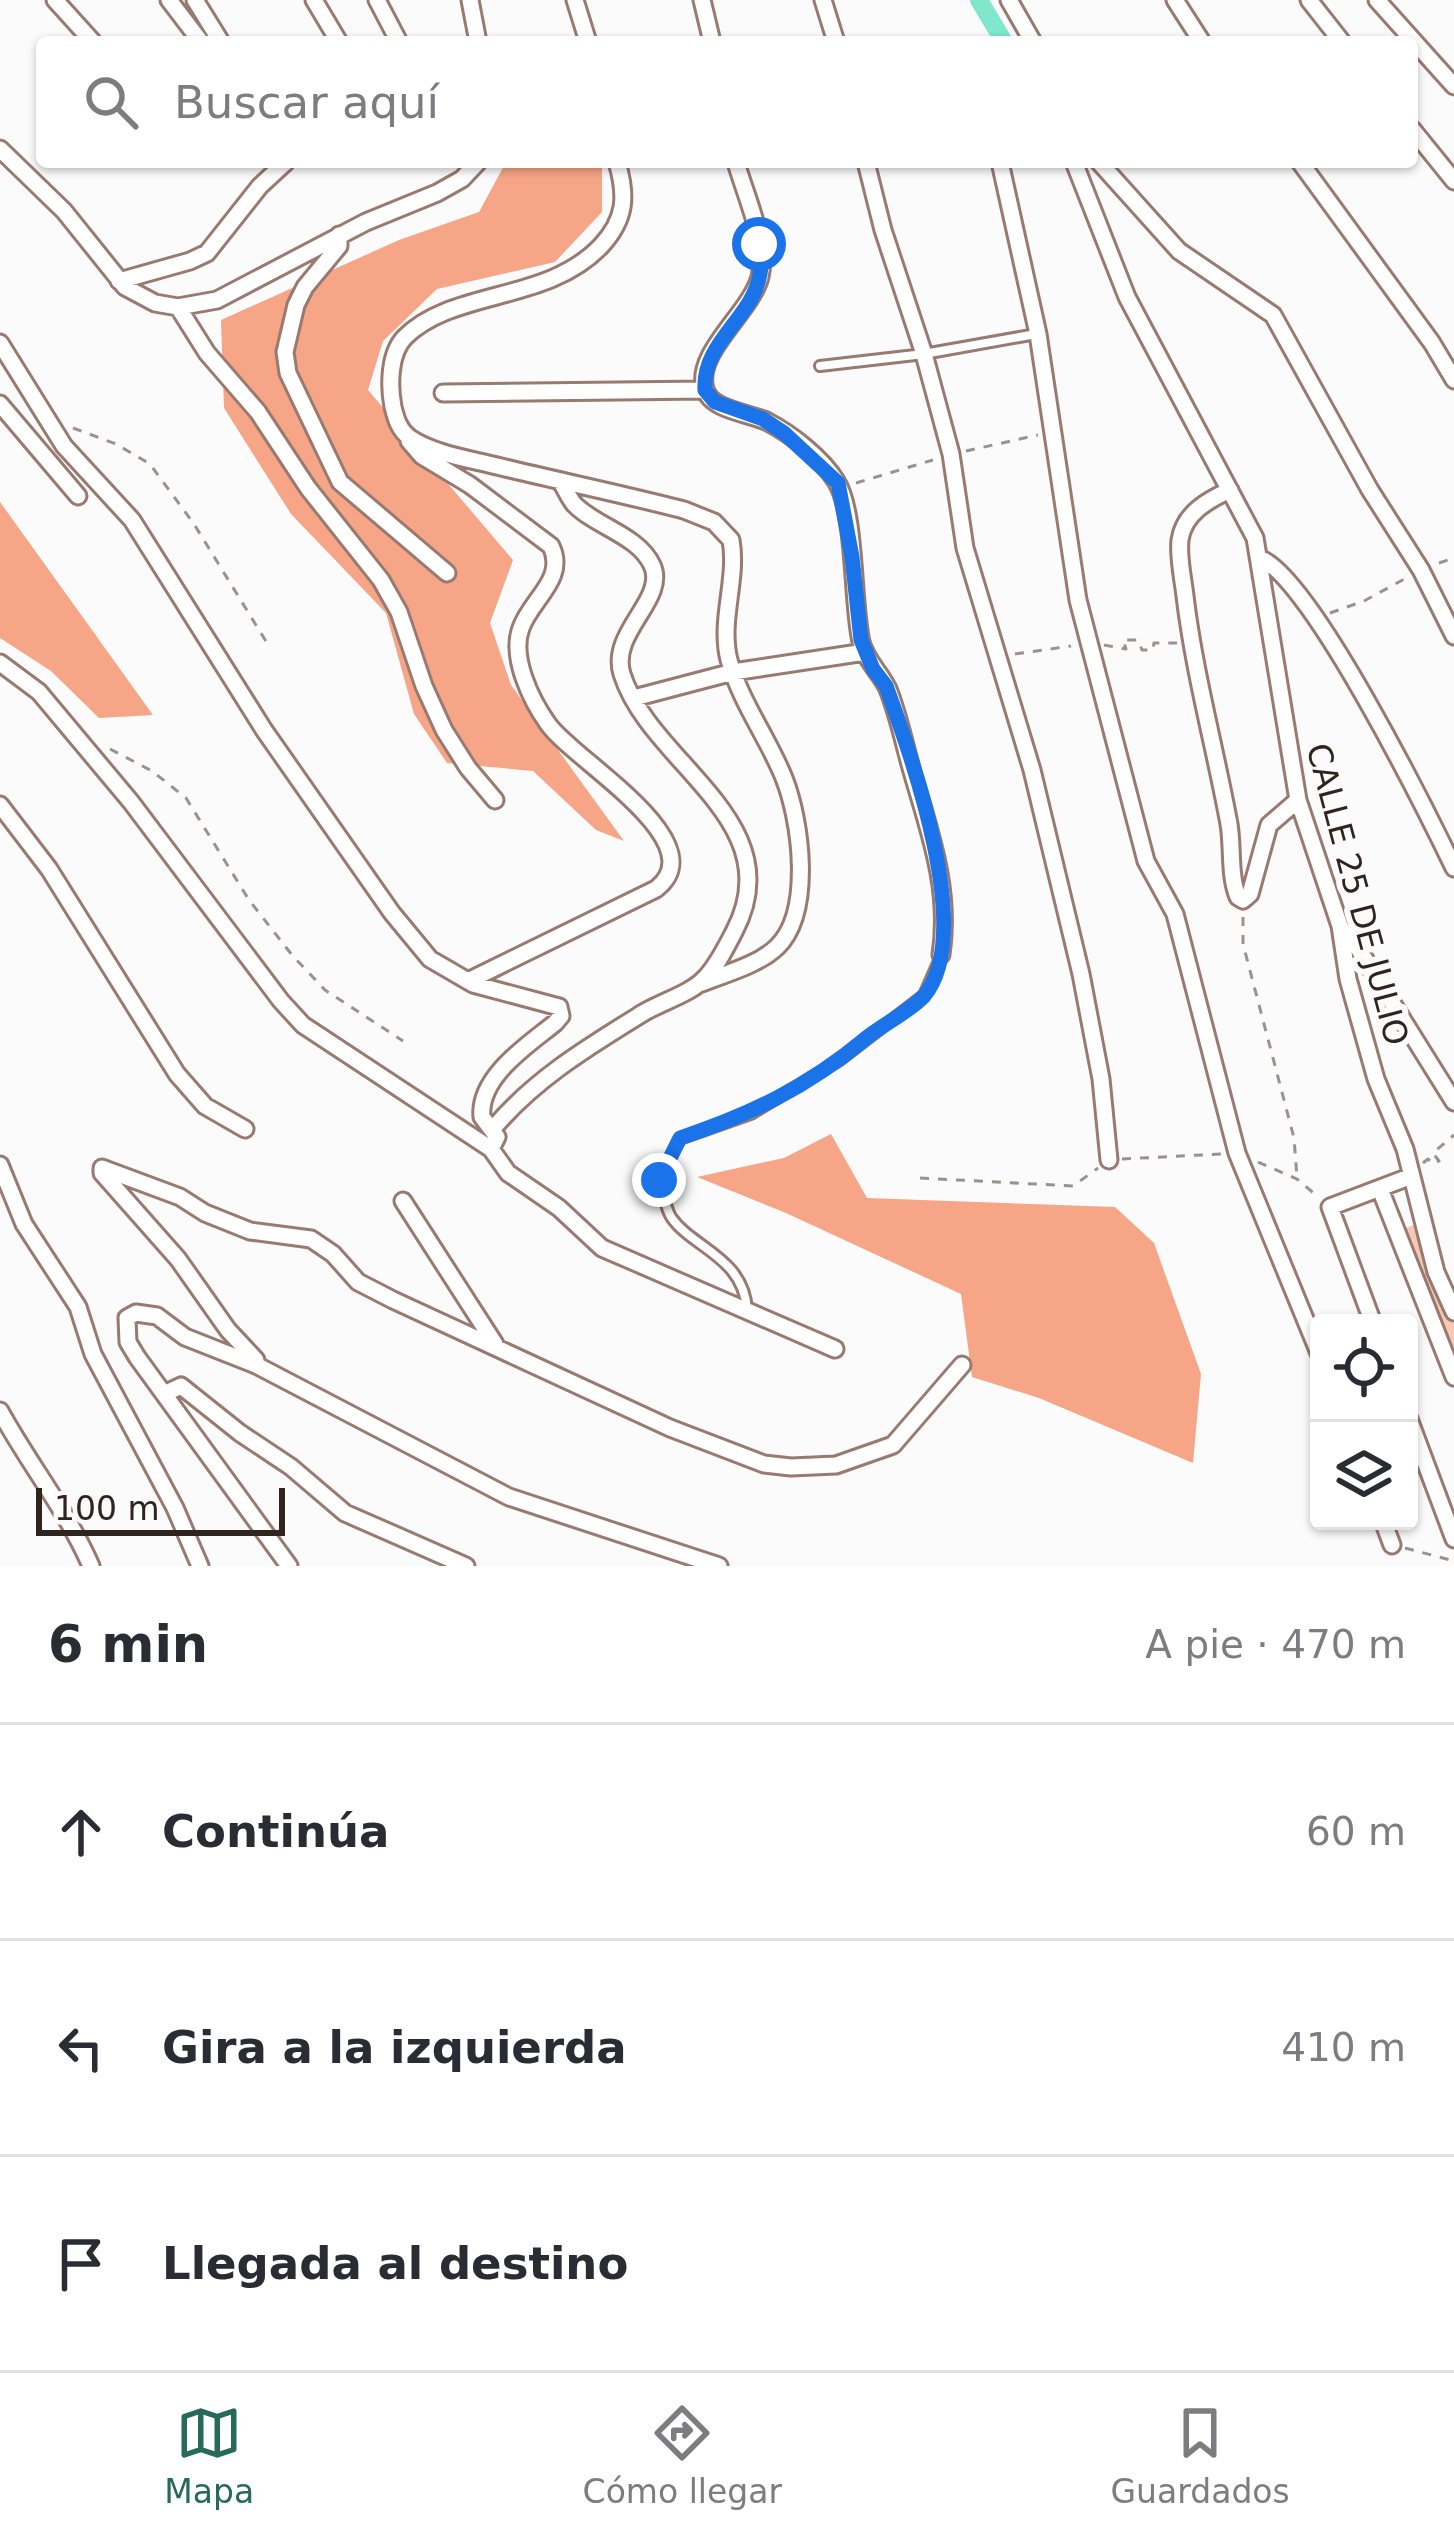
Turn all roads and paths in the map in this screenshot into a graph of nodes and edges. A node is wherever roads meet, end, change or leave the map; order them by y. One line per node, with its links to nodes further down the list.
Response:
1 (55, 0): 14 (street)
2 (169, 0): 15 (street)
3 (195, 0): 16 (street)
4 (314, 0): 17 (street)
5 (377, 0): 18 (street)
6 (470, 0): 19 (street)
7 (575, 0): 20 (street)
8 (702, 0): 21 (street)
9 (823, 0): 22 (street)
10 (1009, 0): 23 (street)
11 (1175, 0): 24 (street)
12 (1309, 0): 25 (street)
13 (1377, 0): 26 (street)
14 (88, 36)
15 (196, 36)
16 (217, 36)
17 (335, 36)
18 (396, 36)
19 (477, 36)
20 (586, 36)
21 (711, 36)
22 (834, 36)
23 (1030, 36)
24 (1198, 36)
25 (1337, 36)
26 (1409, 36)
27 (1418, 46): 28 (street)
28 (1454, 86)
29 (1418, 136): 40 (street)
30 (0, 149): 42 (street)
31 (280, 168): 42 (street)
32 (472, 168): 41 (street)
33 (619, 168): 53 (street)
34 (738, 168): 49 (street)
35 (868, 168): 46 (street)
36 (1001, 168): 44 (street)
37 (1076, 168): 55 (street, CALLE 25 DE JULIO)
38 (1104, 168): 59 (street)
39 (1304, 168): 48 (street)
40 (1454, 181)
41 (339, 235): 43 (street); 60 (street)
42 (118, 281): 43 (street)
43 (178, 307): 69 (street)
44 (1038, 334): 46 (lane); 84 (street)
45 (0, 343): 52 (street)
46 (924, 354): 47 (lane); 85 (street)
47 (820, 366)
48 (1454, 380)
49 (705, 390): 50 (street); 64 (street)
50 (443, 393)
51 (0, 404): 56 (street)
52 (49, 418): 63 (path); 76 (street)
53 (406, 436): 54 (street); 76 (street)
54 (560, 481): 66 (street); 67 (street)
55 (1230, 490): 58 (street, CALLE 25 DE JULIO); 73 (street)
56 (78, 496)
57 (1454, 558): 59 (path)
58 (1261, 560): 61 (street); 70 (street, CALLE 25 DE JULIO)
59 (1420, 570): 61 (path); 62 (street)
60 (447, 573)
61 (1315, 619): 72 (street)
62 (1454, 636)
63 (267, 643)
64 (865, 652): 66 (street); 75 (street)
65 (0, 663): 83 (street)
66 (733, 672): 67 (street); 77 (street)
67 (634, 698): 77 (street)
68 (100, 745): 78 (path)
69 (495, 800)
70 (1298, 800): 73 (street); 74 (street, CALLE 25 DE JULIO)
71 (0, 805): 80 (street)
72 (1454, 868)
73 (1243, 900): 89 (path)
74 (1340, 926): 79 (street); 87 (street, CALLE 25 DE JULIO)
75 (941, 955): 93 (lane)
76 (468, 981): 81 (street)
77 (702, 983): 81 (street)
78 (403, 1041)
79 (1454, 1102)
80 (245, 1129)
81 (493, 1130): 83 (street)
82 (1454, 1136): 87 (path)
83 (491, 1149): 93 (street)
84 (1237, 1153): 85 (path); 89 (path); 96 (street)
85 (1108, 1160): 88 (path)
86 (0, 1165): 110 (street)
87 (1409, 1177): 90 (street); 94 (street, CALLE 25 DE JULIO)
88 (920, 1178)
89 (1297, 1179): 92 (path)
90 (1380, 1189): 92 (street); 101 (street)
91 (403, 1201): 97 (street)
92 (1330, 1207): 95 (street)
93 (747, 1310): 98 (street)
94 (1454, 1312)
95 (1370, 1314)
96 (1310, 1331)
97 (496, 1347): 99 (street); 100 (street)
98 (835, 1349)
99 (962, 1365)
100 (256, 1366): 102 (street); 113 (street)
101 (1454, 1377)
102 (164, 1394): 111 (street); 112 (street)
103 (0, 1412): 109 (street)
104 (1410, 1422): 106 (street)
105 (1386, 1530): 107 (street)
106 (1454, 1539)
107 (1392, 1545): 108 (path)
108 (1454, 1561)
109 (91, 1566)
110 (200, 1566)
111 (289, 1566)
112 (466, 1566)
113 (719, 1566)

